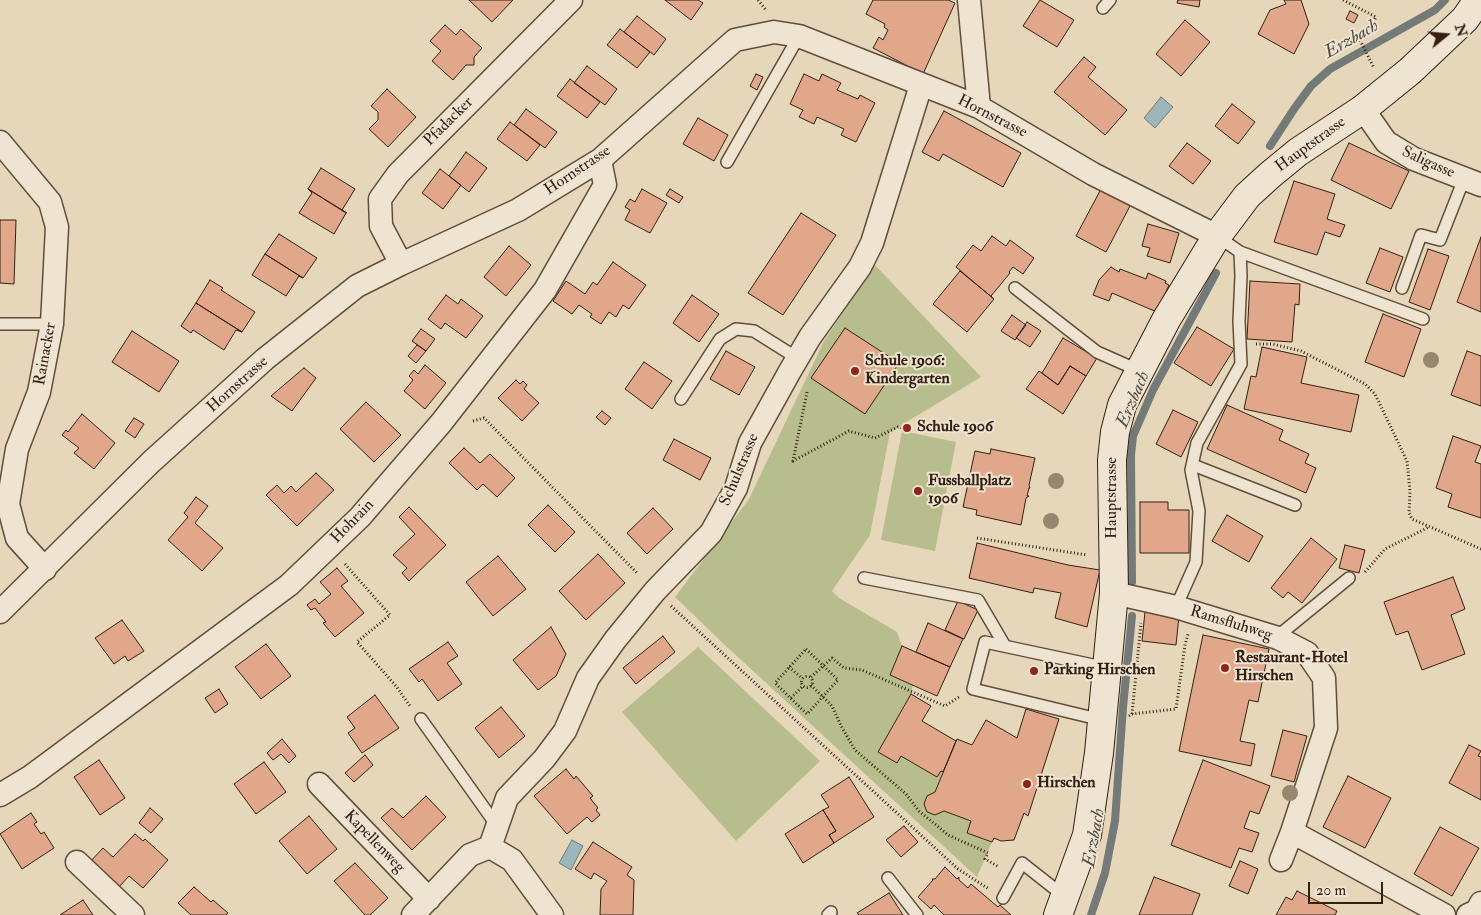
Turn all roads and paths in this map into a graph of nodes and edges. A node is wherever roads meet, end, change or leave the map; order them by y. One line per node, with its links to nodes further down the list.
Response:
1 (571, 0): 16 (street, Pfadacker)
2 (969, 0): 8 (street)
3 (1343, 0): 6 (path)
4 (1478, 0): 9 (main road, Hauptstrasse)
5 (799, 36): 7 (street, Hornstrasse); 11 (street, Hornstrasse); 12 (lane)
6 (1369, 58)
7 (921, 85): 8 (street, Hornstrasse); 23 (street, Schulstrasse)
8 (979, 107): 14 (street, Hornstrasse)
9 (1363, 109): 13 (street, Saligasse); 14 (main road, Hauptstrasse)
10 (0, 142): 21 (street, Rainacker)
11 (600, 160): 16 (street, Hornstrasse); 26 (street, Hohrain)
12 (727, 162)
13 (1473, 182): 18 (lane)
14 (1217, 236): 15 (lane); 24 (main road, Hauptstrasse)
15 (1240, 252): 19 (lane); 22 (lane)
16 (401, 264): 35 (street, Hornstrasse)
17 (1015, 288): 24 (lane)
18 (1402, 288)
19 (1423, 319)
20 (0, 324): 21 (lane)
21 (52, 324): 28 (street, Rainacker)
22 (1241, 344): 29 (lane); 31 (path)
23 (794, 364): 25 (lane); 27 (path); 39 (street, Schulstrasse)
24 (1140, 371): 34 (main road, Hauptstrasse)
25 (681, 399)
26 (442, 423): 39 (path); 60 (street, Hohrain)
27 (907, 429)
28 (8, 450): 35 (street, Rainacker)
29 (1193, 465): 30 (lane); 42 (lane)
30 (1295, 505)
31 (1429, 527): 33 (path); 38 (path)
32 (977, 538): 34 (path)
33 (1481, 549)
34 (1114, 559): 40 (main road, Hauptstrasse)
35 (45, 569): 43 (street, Hornstrasse)
36 (351, 569): 57 (path)
37 (864, 578): 45 (lane)
38 (1349, 578): 44 (lane)
39 (655, 591): 62 (street, Schulstrasse); 67 (path)
40 (1114, 593): 41 (street, Ramsfluhweg); 48 (main road, Hauptstrasse)
41 (1143, 600): 42 (street, Ramsfluhweg); 56 (path)
42 (1186, 611): 44 (street, Ramsfluhweg); 56 (path)
43 (0, 612)
44 (1278, 638): 61 (street, Ramsfluhweg)
45 (1005, 646): 48 (lane); 53 (lane)
46 (822, 665): 47 (path); 49 (path); 53 (path); 54 (path)
47 (789, 667): 50 (path); 55 (path)
48 (1107, 668): 58 (main road, Hauptstrasse)
49 (811, 677): 50 (path); 51 (path)
50 (802, 678): 52 (path)
51 (811, 685): 52 (path); 54 (path)
52 (803, 686): 55 (path)
53 (973, 688): 58 (lane)
54 (823, 697): 55 (path); 65 (path)
55 (792, 698)
56 (1132, 714): 58 (path)
57 (421, 719): 62 (lane)
58 (1114, 719): 70 (main road, Hauptstrasse)
59 (320, 784): 68 (street, Kapellenweg)
60 (0, 795)
61 (1292, 832): 63 (street, Ramsfluhweg); 75 (street)
62 (490, 847): 68 (street); 73 (street)
63 (1281, 860)
64 (77, 862): 71 (street)
65 (1014, 876): 67 (lane); 70 (lane)
66 (888, 878): 74 (lane)
67 (1003, 898)
68 (429, 899): 72 (street)
69 (1481, 902): 76 (street)
70 (1061, 906)
71 (134, 915)
72 (413, 915)
73 (552, 915)
74 (916, 915)
75 (1444, 915)
76 (1468, 915)

